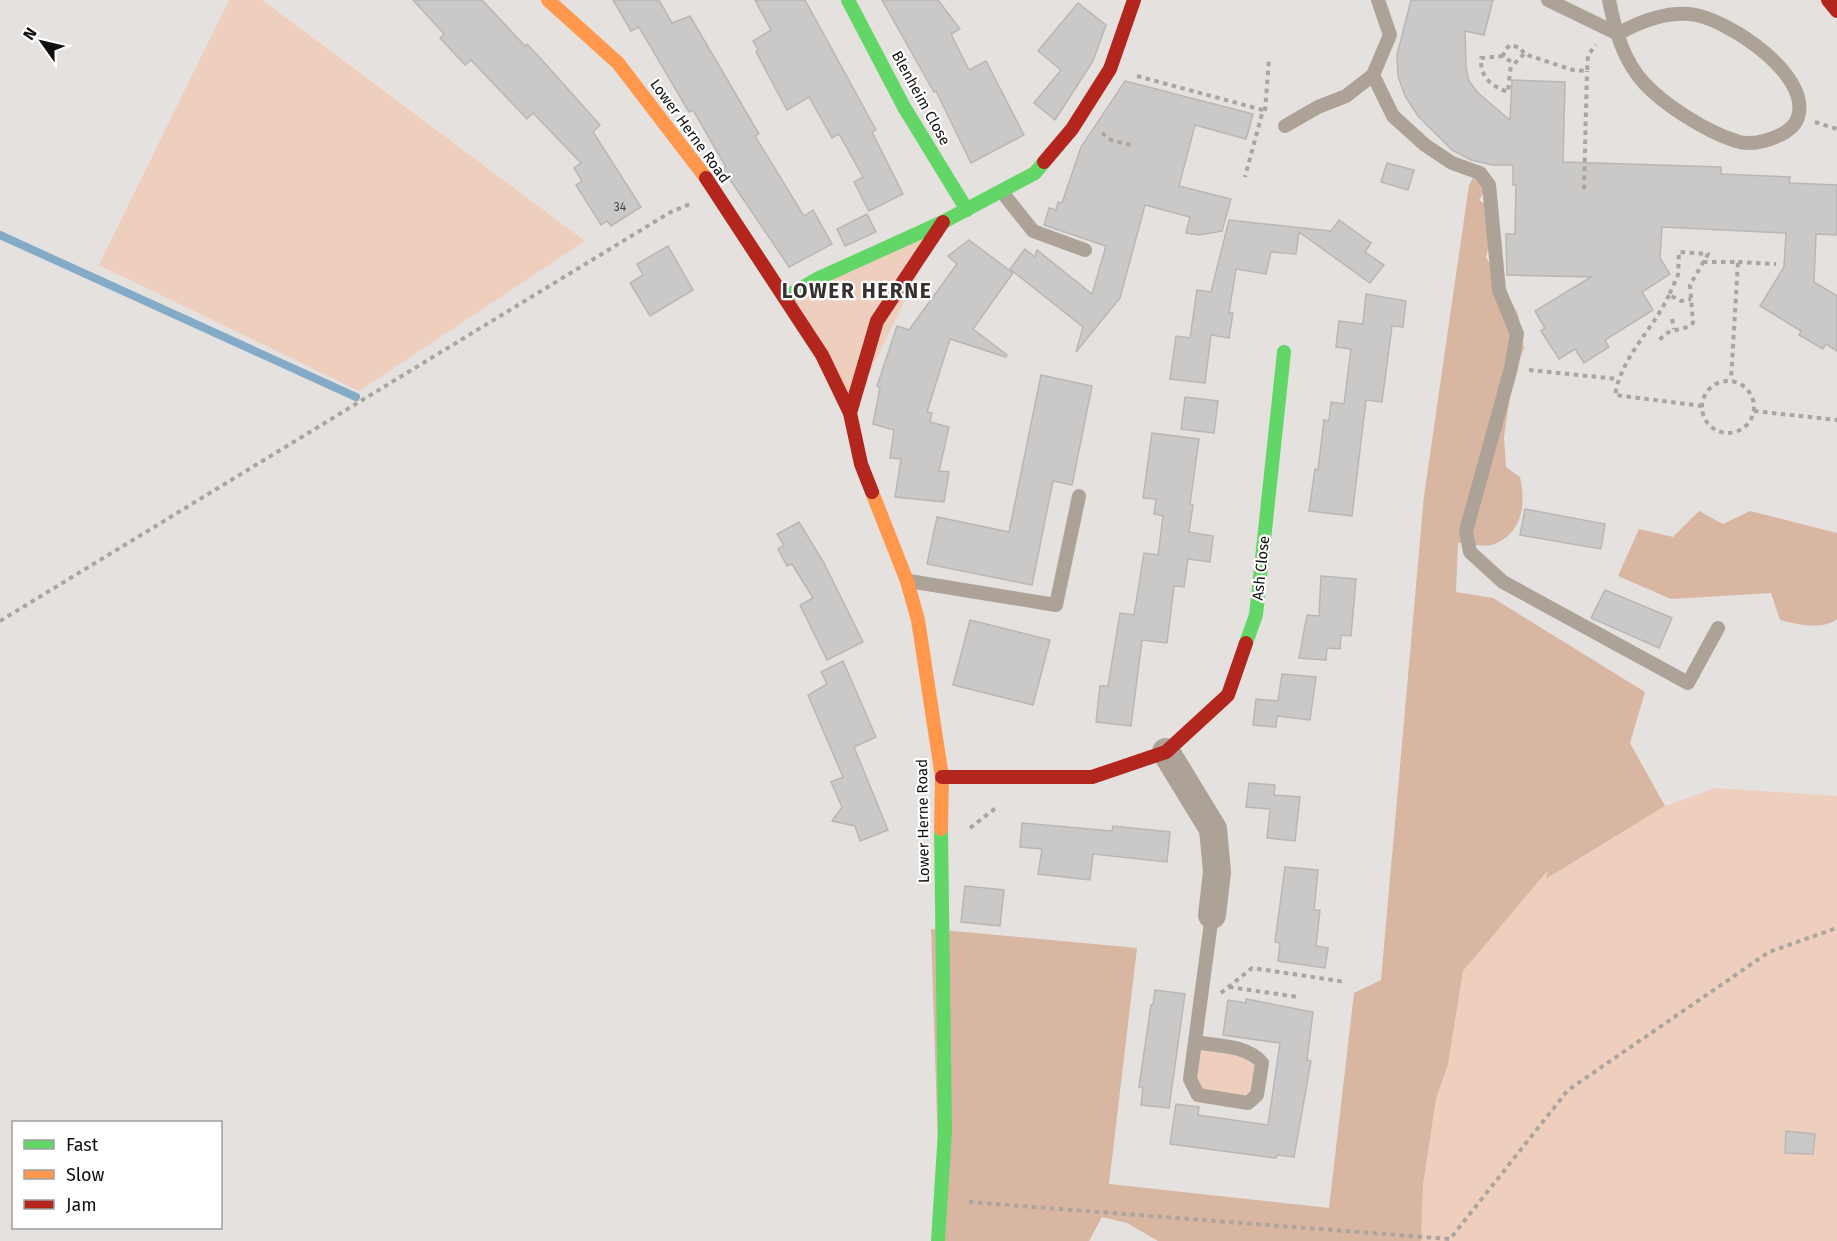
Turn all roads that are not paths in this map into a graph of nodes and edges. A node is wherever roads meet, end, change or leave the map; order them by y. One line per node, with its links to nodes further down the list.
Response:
1 (548, 0): 16 (street, Lower Herne Road)
2 (848, 0): 13 (street, Blenheim Close)
3 (1134, 0): 12 (street, Lower Herne Road)
4 (1378, 0): 10 (lane)
5 (1548, 0): 9 (lane)
6 (1609, 0): 9 (lane)
7 (1828, 0): 8 (street)
8 (1837, 11)
9 (1618, 34): 9 (lane)
10 (1372, 75): 11 (lane); 21 (lane)
11 (1285, 126)
12 (1002, 192): 13 (street, Lower Herne Road); 15 (lane)
13 (967, 210): 14 (street, Lower Herne Road)
14 (943, 222): 16 (street, Lower Herne Road); 18 (street, Lower Herne Road)
15 (1085, 250)
16 (786, 297): 18 (street, Lower Herne Road)
17 (1284, 352): 22 (street, Ash Close)
18 (850, 412): 20 (street, Lower Herne Road)
19 (1079, 496): 20 (lane)
20 (907, 581): 23 (street, Lower Herne Road)
21 (1718, 627)
22 (1166, 752): 23 (street, Ash Close); 24 (street)
23 (942, 777): 26 (street, Lower Herne Road)
24 (1212, 915): 25 (lane)
25 (1195, 1042): 25 (lane)
26 (938, 1241)

